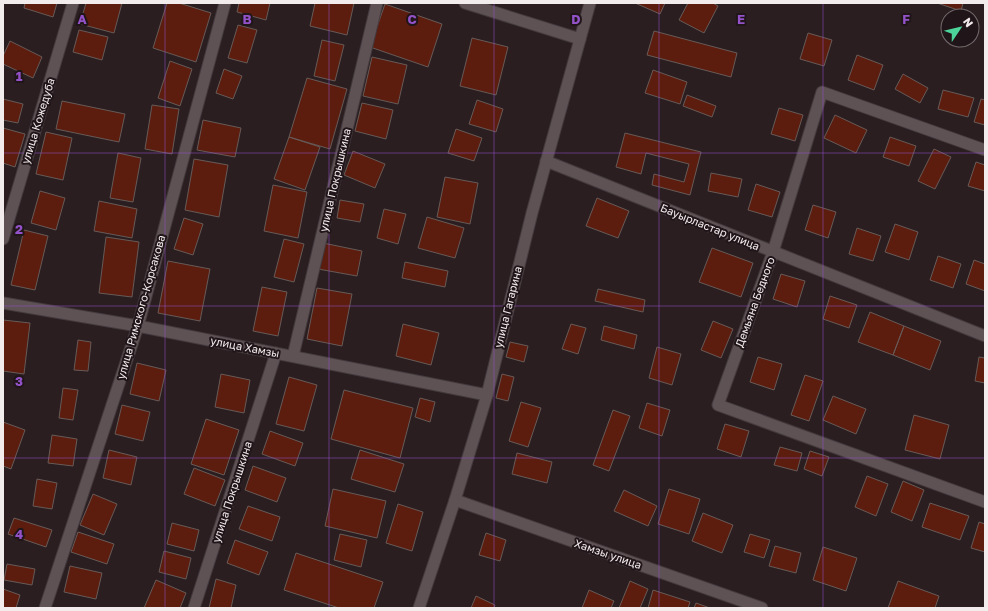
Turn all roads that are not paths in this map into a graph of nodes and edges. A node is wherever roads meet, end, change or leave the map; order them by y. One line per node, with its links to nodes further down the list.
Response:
1 (73, 3): 9 (street, улица Кожедуба)
2 (226, 3): 12 (street, улица Римского-Корсакова)
3 (377, 3): 15 (street, улица Покрышкина)
4 (465, 3): 6 (street)
5 (590, 3): 6 (street, улица Гагарина)
6 (580, 39): 8 (street, улица Гагарина)
7 (985, 150): 10 (street, Демьяна Бедного)
8 (546, 161): 10 (street, Бауырластар улица); 16 (street, улица Гагарина)
9 (3, 239)
10 (773, 252): 13 (street, Бауырластар улица); 18 (street, Демьяна Бедного)
11 (3, 303): 12 (street, улица Хамзы)
12 (138, 326): 14 (street, улица Хамзы); 19 (street, улица Римского-Корсакова)
13 (985, 336)
14 (276, 353): 15 (street, улица Хамзы); 20 (street, улица Покрышкина)
15 (293, 356): 16 (street, улица Хамзы)
16 (486, 395): 17 (street, улица Гагарина)
17 (455, 500): 21 (street, улица Гагарина); 22 (street, Хамзы улица)
18 (985, 502)
19 (45, 608)
20 (194, 608)
21 (419, 608)
22 (762, 608)

